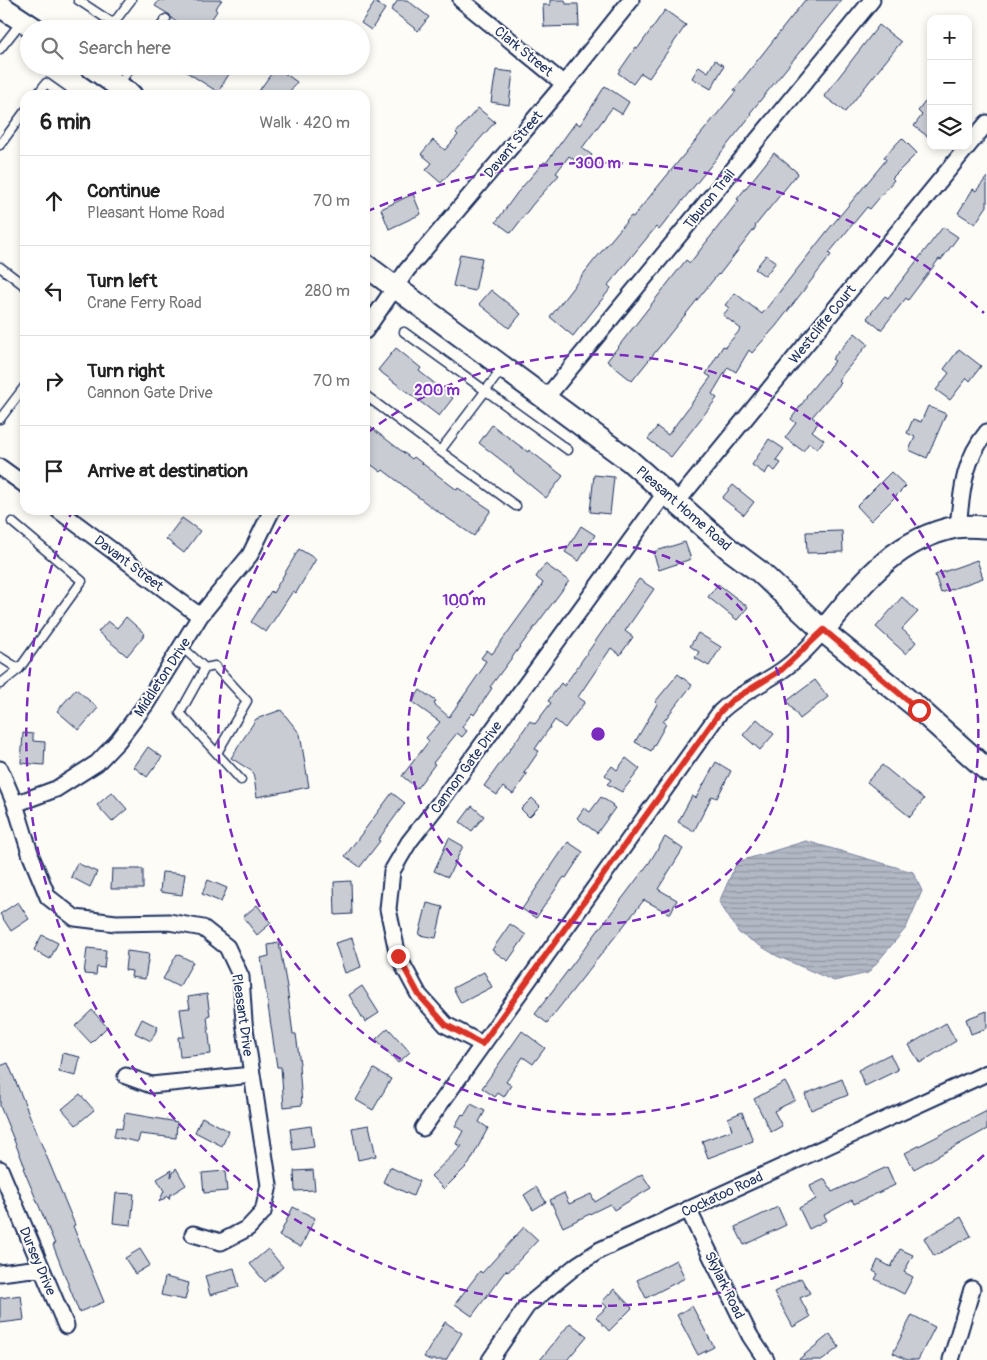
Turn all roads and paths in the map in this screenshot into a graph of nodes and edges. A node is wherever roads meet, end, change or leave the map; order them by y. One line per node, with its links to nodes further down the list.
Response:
1 (78, 0): 8 (lane)
2 (131, 0): 9 (lane)
3 (461, 0): 14 (street, Clark Street)
4 (631, 0): 14 (street, Davant Street)
5 (872, 0): 32 (street, Tiburon Trail)
6 (0, 6): 7 (main road)
7 (21, 20)
8 (103, 20)
9 (116, 20)
10 (20, 32): 11 (lane)
11 (0, 49)
12 (103, 75): 17 (main road)
13 (129, 75): 17 (lane)
14 (564, 84): 26 (street, Davant Street)
15 (41, 90): 16 (lane)
16 (56, 90)
17 (124, 90)
18 (20, 118): 21 (lane)
19 (987, 123): 20 (street, Westcliffe Court)
20 (972, 141)
21 (0, 144)
22 (965, 150): 40 (street, Westcliffe Court)
23 (0, 267): 25 (lane)
24 (370, 269): 26 (main road, Pleasant Home Road)
25 (20, 282)
26 (396, 287): 27 (street); 29 (main road, Pleasant Home Road)
27 (370, 323)
28 (404, 332): 30 (lane)
29 (503, 368): 30 (lane); 32 (main road, Pleasant Home Road)
30 (486, 391): 36 (lane); 37 (lane)
31 (20, 393): 34 (lane)
32 (546, 398): 40 (main road, Pleasant Home Road)
33 (370, 399): 37 (lane)
34 (0, 419)
35 (987, 432): 45 (street)
36 (568, 450)
37 (440, 451): 41 (lane)
38 (0, 467): 39 (street)
39 (20, 481)
40 (671, 497): 48 (main road, Pleasant Home Road); 59 (street, Cannon Gate Drive)
41 (516, 506)
42 (67, 515): 47 (street, Davant Street)
43 (270, 515): 47 (street, Middleton Drive)
44 (12, 522): 52 (lane)
45 (958, 527): 46 (main road); 48 (main road)
46 (987, 527)
47 (200, 616): 49 (street, Middleton Drive)
48 (824, 630): 56 (main road, Pleasant Home Road); 59 (street)
49 (182, 647): 51 (lane); 58 (street, Middleton Drive)
50 (0, 657): 52 (lane)
51 (206, 668): 54 (lane); 54 (lane)
52 (19, 669): 53 (lane)
53 (0, 684)
54 (217, 753): 57 (lane)
55 (0, 769): 58 (street, Pleasant Drive)
56 (987, 770)
57 (241, 780)
58 (15, 804): 61 (street, Pleasant Drive)
59 (482, 1044): 63 (street)
60 (987, 1073): 65 (street, Cockatoo Road)
61 (252, 1075): 62 (street); 66 (street, Pleasant Drive)
62 (126, 1076)
63 (423, 1128)
64 (0, 1169): 67 (street, Dursey Drive)
65 (688, 1209): 71 (street, Cockatoo Road); 72 (street, Skylark Road)
66 (193, 1234)
67 (40, 1268): 68 (street); 70 (street, Dursey Drive)
68 (0, 1273)
69 (972, 1289): 73 (street)
70 (66, 1326)
71 (490, 1360)
72 (766, 1360)
73 (951, 1360)

